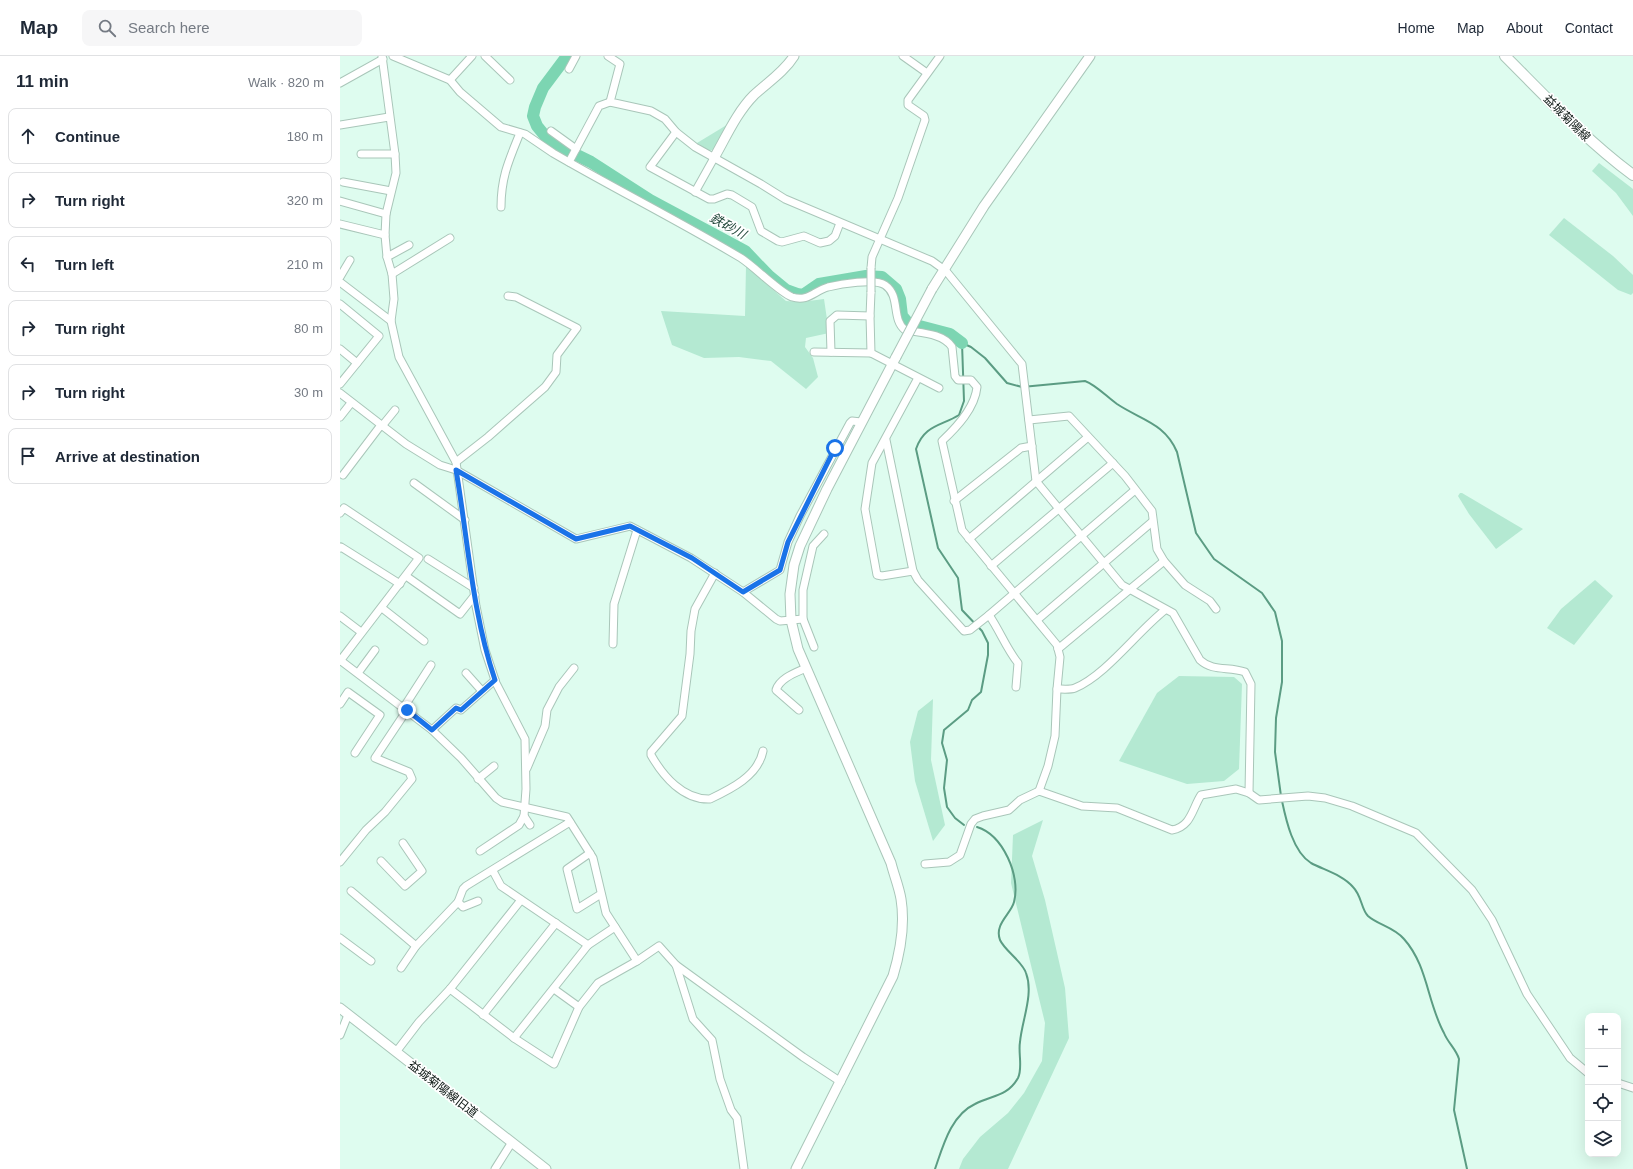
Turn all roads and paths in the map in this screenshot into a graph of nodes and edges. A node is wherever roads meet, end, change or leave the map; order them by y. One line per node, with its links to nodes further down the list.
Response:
1 (393, 56): 14 (street)
2 (472, 56): 14 (street)
3 (486, 56): 15 (street)
4 (576, 56): 12 (street)
5 (608, 56): 17 (street)
6 (794, 56): 26 (street)
7 (903, 56): 13 (street)
8 (940, 56): 13 (street)
9 (1090, 56): 43 (street)
10 (1505, 56): 28 (main road, 益城菊陽線)
11 (383, 57): 16 (street); 18 (street)
12 (569, 69)
13 (927, 73): 39 (street)
14 (450, 80): 22 (street)
15 (510, 80)
16 (340, 83)
17 (610, 102): 21 (street); 23 (street)
18 (389, 117): 19 (street); 25 (street)
19 (340, 125)
20 (551, 131): 23 (street)
21 (676, 132): 26 (street); 31 (street)
22 (520, 133): 27 (street); 33 (street)
23 (576, 149): 27 (street)
24 (361, 154): 25 (street)
25 (395, 154): 30 (street)
26 (714, 158): 31 (street); 35 (street)
27 (569, 162): 77 (street)
28 (1633, 176)
29 (343, 182): 30 (street)
30 (391, 192): 34 (street)
31 (695, 192): 35 (street)
32 (340, 201): 34 (street)
33 (501, 207)
34 (386, 214): 37 (street)
35 (840, 223): 39 (street)
36 (340, 224): 37 (street)
37 (385, 235): 41 (street)
38 (450, 238): 44 (street)
39 (879, 239): 43 (street); 49 (street, bridge)
40 (409, 245): 41 (street)
41 (387, 257): 44 (street)
42 (350, 260): 45 (street)
43 (944, 269): 55 (street, bridge); 64 (street)
44 (392, 274): 50 (street)
45 (340, 277)
46 (340, 282): 50 (street)
47 (508, 296): 70 (street)
48 (340, 304): 56 (street)
49 (870, 316): 53 (street); 54 (street)
50 (391, 321): 70 (street)
51 (340, 349): 56 (street)
52 (814, 352): 53 (street)
53 (831, 352): 54 (street)
54 (871, 353): 55 (street)
55 (894, 361): 57 (street); 65 (street)
56 (357, 363): 58 (street)
57 (918, 378): 59 (street); 68 (street)
58 (340, 384)
59 (939, 388)
60 (340, 393): 61 (street)
61 (351, 403): 63 (street); 66 (street)
62 (395, 410): 66 (street)
63 (340, 417)
64 (1029, 420): 67 (street); 69 (street)
65 (862, 422): 97 (street); 105 (street)
66 (381, 425): 72 (street); 73 (street)
67 (1088, 437): 71 (street); 74 (street)
68 (886, 440): 91 (street); 91 (street)
69 (1032, 446): 74 (street); 77 (street)
70 (456, 462): 72 (street)
71 (1112, 463): 76 (street); 78 (street)
72 (456, 470): 80 (street); 82 (street)
73 (343, 475)
74 (1036, 481): 78 (street); 85 (street)
75 (414, 483): 80 (street)
76 (1135, 490): 81 (street); 84 (street)
77 (954, 501): 85 (street)
78 (1059, 508): 84 (street); 90 (street)
79 (340, 513): 93 (street)
80 (465, 520): 96 (street)
81 (1152, 522): 88 (street); 89 (street)
82 (637, 530): 92 (street); 109 (street)
83 (824, 534): 104 (street)
84 (1081, 535): 89 (street); 98 (street)
85 (969, 539): 90 (street)
86 (340, 548): 94 (street)
87 (428, 559): 96 (street)
88 (1164, 561): 95 (street); 100 (street)
89 (1105, 564): 95 (street); 106 (street)
90 (991, 566): 98 (street)
91 (914, 571): 103 (street)
92 (715, 573): 97 (street); 127 (street)
93 (406, 576): 94 (street); 96 (street)
94 (400, 584): 99 (street)
95 (1128, 590): 101 (street); 111 (street)
96 (474, 591): 119 (street)
97 (743, 592): 105 (street)
98 (1015, 593): 103 (street); 106 (street)
99 (382, 608): 107 (street); 108 (street)
100 (1216, 609)
101 (1165, 610): 121 (street); 133 (street)
102 (340, 616): 107 (street)
103 (986, 617): 120 (street)
104 (803, 619): 105 (street); 110 (street)
105 (791, 620): 116 (street)
106 (1037, 620): 111 (street)
107 (361, 632): 113 (street)
108 (424, 641)
109 (613, 644)
110 (814, 647)
111 (1058, 649): 121 (street)
112 (375, 650): 117 (street)
113 (340, 661): 117 (street)
114 (431, 665): 124 (street)
115 (574, 668): 130 (street)
116 (806, 668): 125 (street); 169 (street)
117 (358, 673): 124 (street)
118 (466, 673): 122 (street)
119 (495, 680): 122 (street); 130 (street)
120 (1016, 687)
121 (1057, 689): 132 (street)
122 (482, 691): 126 (street)
123 (340, 704): 128 (street)
124 (405, 709): 126 (street); 142 (street)
125 (799, 710)
126 (432, 730): 131 (street)
127 (763, 751)
128 (355, 753)
129 (494, 766): 131 (street)
130 (526, 772): 134 (street)
131 (478, 779): 134 (street)
132 (1039, 791): 133 (street); 143 (street)
133 (1249, 793): 168 (street)
134 (524, 807): 135 (street); 136 (street)
135 (524, 816): 137 (street); 139 (street)
136 (570, 822): 140 (street); 144 (street)
137 (530, 826)
138 (403, 843): 141 (street)
139 (480, 851)
140 (590, 853): 146 (street); 146 (street)
141 (381, 861)
142 (340, 862)
143 (925, 864)
144 (493, 871): 147 (street); 149 (street)
145 (351, 891): 154 (street)
146 (601, 894): 151 (street)
147 (521, 900): 150 (street); 159 (street)
148 (478, 901): 149 (street)
149 (458, 902): 154 (street)
150 (556, 923): 153 (street); 163 (street)
151 (615, 928): 153 (street); 156 (street)
152 (340, 938): 155 (street)
153 (588, 945): 160 (street)
154 (416, 946): 158 (street)
155 (371, 961)
156 (637, 961): 157 (street); 161 (street)
157 (676, 965): 169 (street); 175 (street)
158 (402, 968)
159 (450, 989): 163 (street); 167 (street)
160 (554, 989): 161 (street); 166 (street)
161 (579, 1007): 166 (street)
162 (340, 1008): 164 (street, 益城菊陽線旧道)
163 (483, 1014): 166 (street)
164 (348, 1015): 165 (street); 167 (street, 益城菊陽線旧道)
165 (340, 1035)
166 (514, 1038)
167 (396, 1052): 172 (street, 益城菊陽線旧道)
168 (1585, 1070)
169 (841, 1082): 176 (street)
170 (1621, 1084): 171 (street)
171 (1633, 1088)
172 (512, 1142): 173 (street); 174 (street, 益城菊陽線旧道)
173 (495, 1169)
174 (546, 1169)
175 (744, 1169)
176 (796, 1169)

